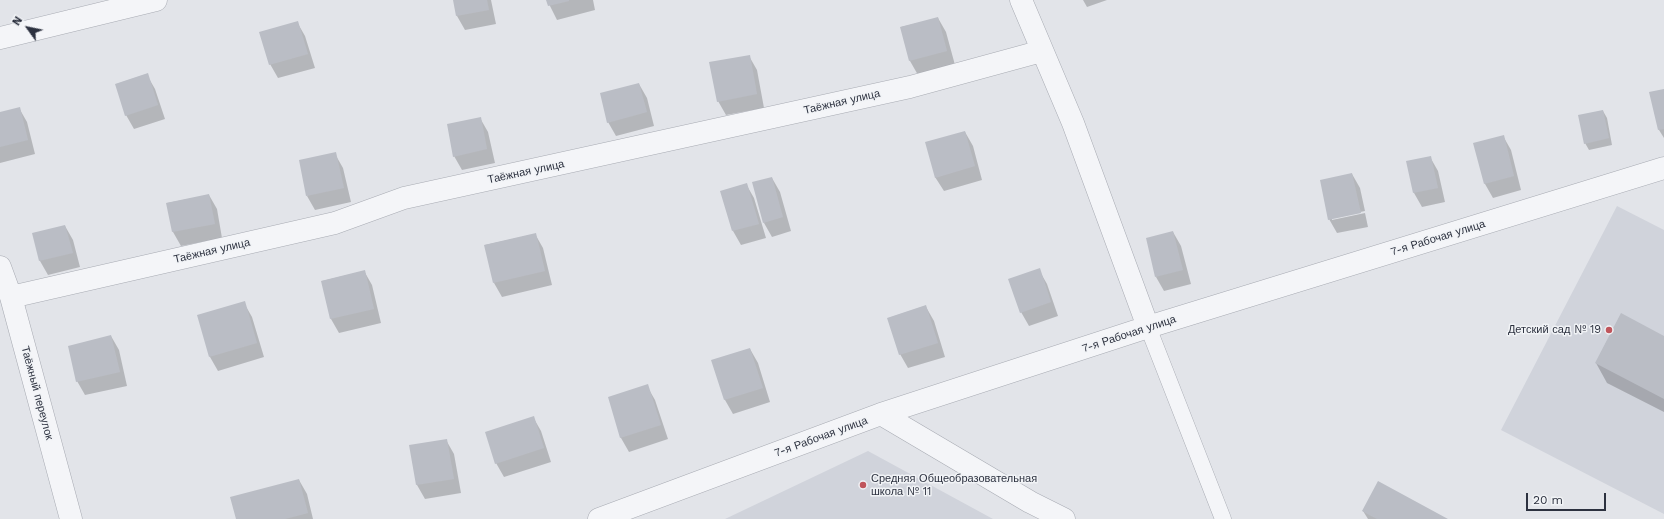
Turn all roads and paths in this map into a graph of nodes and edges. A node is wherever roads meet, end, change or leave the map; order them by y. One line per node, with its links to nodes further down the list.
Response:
1 (156, 0): 3 (street)
2 (1021, 0): 4 (street)
3 (0, 38)
4 (1042, 51): 7 (street, Таёжная улица); 8 (street)
5 (1664, 168): 8 (street, 7-я Рабочая улица)
6 (0, 267): 7 (street, Таёжный переулок)
7 (11, 297): 10 (street, Таёжный переулок)
8 (1148, 327): 9 (street, 7-я Рабочая улица); 13 (lane)
9 (881, 414): 11 (street, 7-я Рабочая улица); 12 (street)
10 (71, 519)
11 (599, 519)
12 (1064, 519)
13 (1222, 519)

